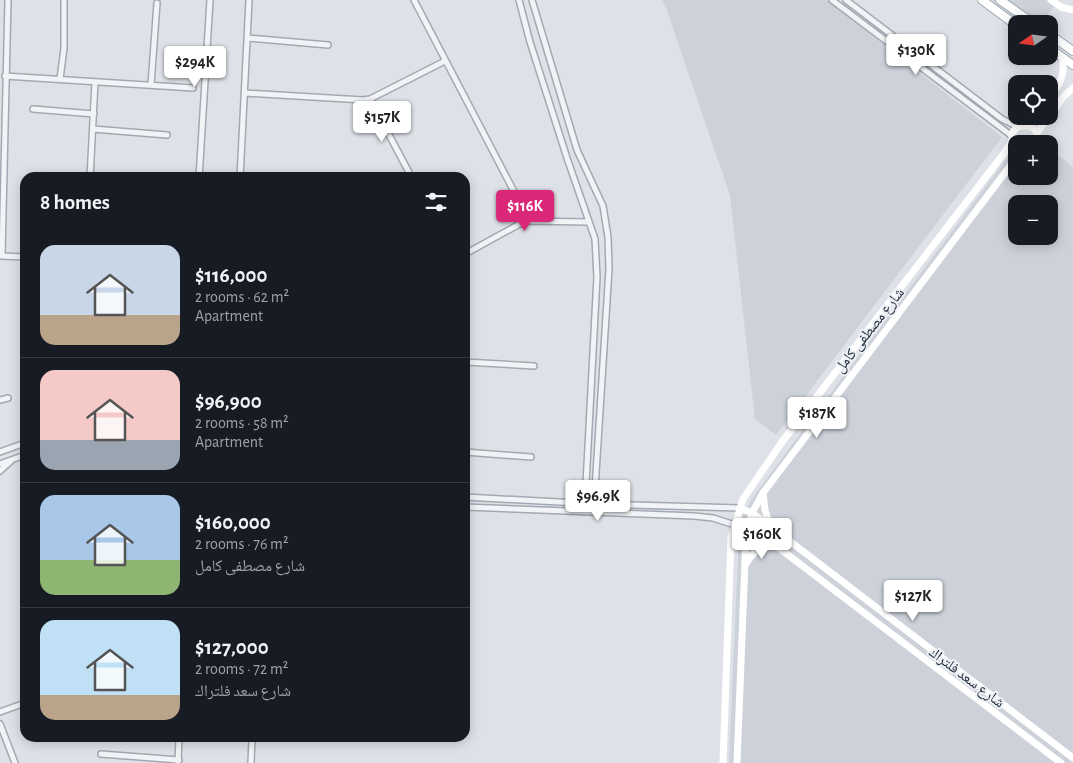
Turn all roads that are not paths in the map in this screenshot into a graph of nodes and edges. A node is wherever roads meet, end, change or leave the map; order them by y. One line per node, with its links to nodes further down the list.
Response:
1 (8, 0): 25 (street)
2 (64, 0): 26 (street)
3 (210, 0): 45 (street)
4 (249, 0): 17 (street)
5 (414, 0): 23 (street)
6 (519, 0): 49 (street)
7 (532, 0): 68 (street)
8 (832, 0): 41 (street)
9 (846, 0): 36 (street)
10 (982, 0): 16 (main road)
11 (1000, 0): 15 (main road)
12 (1051, 0): 14 (street)
13 (157, 2): 28 (street)
14 (1073, 10)
15 (1021, 15)
16 (1008, 19)
17 (247, 38): 19 (street); 32 (street)
18 (1058, 40): 20 (main road)
19 (328, 45)
20 (1073, 51)
21 (1058, 54): 22 (main road)
22 (1062, 57): 24 (main road); 29 (street)
23 (445, 61): 33 (street); 48 (street)
24 (1073, 65)
25 (5, 76): 26 (street); 51 (street)
26 (60, 79): 27 (street)
27 (95, 82): 28 (street); 35 (street)
28 (151, 85): 30 (street)
29 (1058, 86)
30 (193, 88)
31 (1073, 88): 38 (street)
32 (245, 92): 33 (street); 46 (street)
33 (370, 99): 47 (street)
34 (33, 109): 35 (street)
35 (94, 114): 37 (street)
36 (1021, 126): 38 (street); 39 (street, شارع مصطفى كامل)
37 (93, 129): 40 (street); 44 (street)
38 (1037, 133)
39 (1017, 135)
40 (168, 136)
41 (1008, 136)
42 (1008, 149): 71 (street, شارع مصطفى كامل)
43 (1008, 169): 65 (street, شارع مصطفى كامل)
44 (90, 172)
45 (199, 172)
46 (240, 172)
47 (409, 172)
48 (525, 221): 49 (street); 50 (street)
49 (588, 222): 67 (street)
50 (470, 251)
51 (1, 256): 52 (street)
52 (20, 257)
53 (470, 362): 54 (street)
54 (534, 366)
55 (8, 398): 56 (street)
56 (0, 400)
57 (20, 445): 58 (street)
58 (0, 452)
59 (470, 452): 61 (street)
60 (20, 457): 62 (street)
61 (530, 457)
62 (12, 460): 63 (street); 64 (street)
63 (0, 464)
64 (0, 471)
65 (763, 493): 74 (street, شارع مصطفى كامل); 77 (street)
66 (470, 496): 67 (street)
67 (583, 502): 68 (street); 72 (street)
68 (596, 504): 70 (street); 73 (street)
69 (470, 507): 72 (street)
70 (695, 507): 71 (street); 75 (street)
71 (740, 508): 74 (street, شارع سعد فلتراك); 76 (street, شارع مصطفى كامل)
72 (582, 512): 73 (street)
73 (596, 512): 75 (street)
74 (752, 513): 77 (street, شارع سعد فلتراك); 78 (street, شارع مصطفى كامل)
75 (694, 516): 76 (street)
76 (735, 525): 78 (street, شارع سعد فلتراك); 103 (street, شارع مصطفى كامل)
77 (770, 526): 80 (street, شارع سعد فلتراك)
78 (749, 527): 79 (street, شارع سعد فلتراك); 83 (street, شارع مصطفى كامل)
79 (775, 545): 81 (street, شارع سعد فلتراك); 83 (street)
80 (811, 558): 81 (street); 82 (street, شارع سعد فلتراك)
81 (804, 567): 84 (street, شارع سعد فلتراك)
82 (824, 567): 84 (street); 85 (street, شارع سعد فلتراك)
83 (745, 570): 104 (street, شارع مصطفى كامل)
84 (816, 577): 87 (street, شارع سعد فلتراك)
85 (958, 671): 86 (street, شارع سعد فلتراك); 87 (street)
86 (969, 679): 88 (street); 92 (street, شارع سعد فلتراك)
87 (952, 680): 88 (street, شارع سعد فلتراك)
88 (962, 687): 96 (street, شارع سعد فلتراك)
89 (20, 706): 90 (street)
90 (0, 712)
91 (0, 724): 101 (street)
92 (1047, 738): 95 (street, شارع سعد فلتراك); 96 (street)
93 (179, 742): 100 (street)
94 (252, 742): 102 (street)
95 (1056, 746): 98 (street); 99 (street, شارع سعد فلتراك)
96 (1041, 748): 98 (street, شارع سعد فلتراك)
97 (101, 754): 100 (street)
98 (1050, 754): 105 (street, شارع سعد فلتراك)
99 (1073, 758)
100 (178, 761)
101 (15, 763)
102 (251, 763)
103 (723, 763)
104 (737, 763)
105 (1061, 763)

